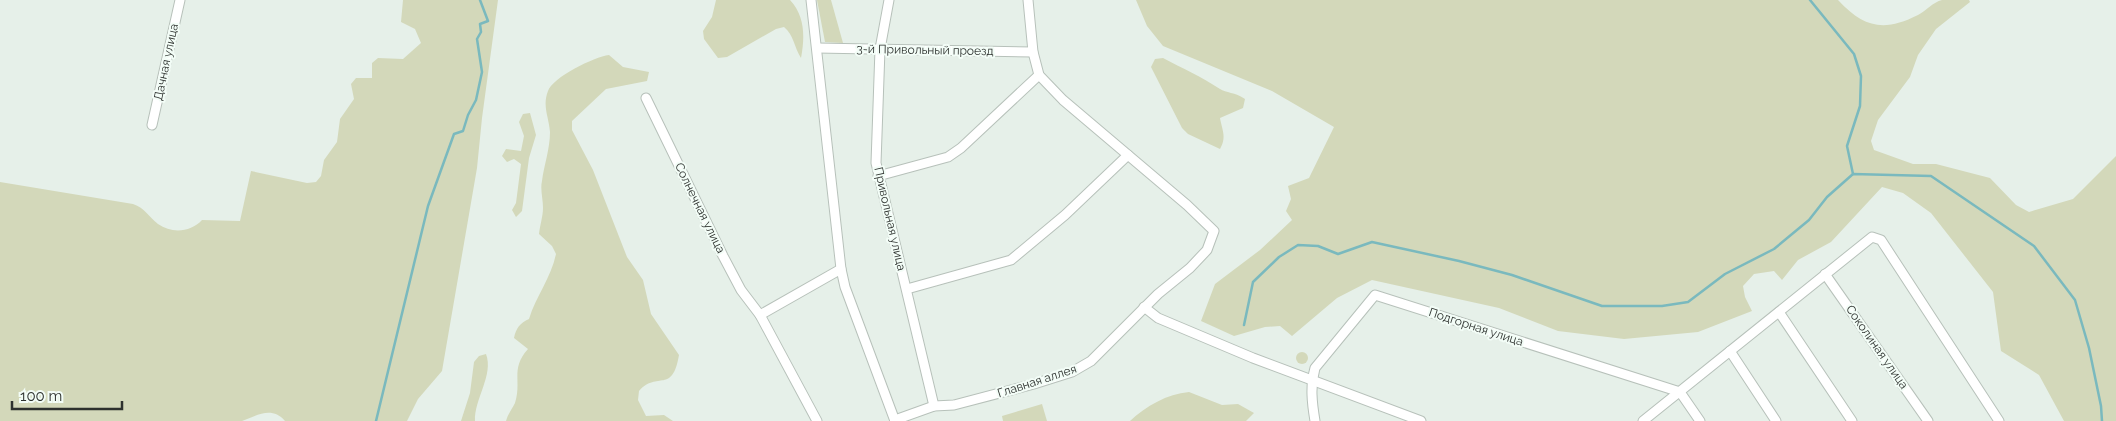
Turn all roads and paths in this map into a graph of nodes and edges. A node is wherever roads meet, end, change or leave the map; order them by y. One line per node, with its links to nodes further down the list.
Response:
1 (180, 0): 10 (street, Дачная улица)
2 (811, 0): 5 (street)
3 (889, 0): 6 (street, Привольная улица)
4 (1028, 0): 7 (street)
5 (817, 48): 6 (street, 3-й Привольный проезд); 13 (street)
6 (880, 50): 7 (street, 3-й Привольный проезд); 12 (street, Привольная улица)
7 (1033, 52): 8 (street)
8 (1039, 75): 11 (street); 12 (street)
9 (646, 98): 18 (street, Солнечная улица)
10 (152, 125)
11 (1128, 155): 15 (street); 16 (street, Главная аллея)
12 (878, 176): 15 (street, Привольная улица)
13 (841, 269): 18 (street); 24 (street)
14 (1826, 274): 17 (street); 31 (street, Соколиная улица); 32 (street)
15 (907, 289): 22 (street, Привольная улица)
16 (1144, 308): 20 (street); 22 (street, Главная аллея)
17 (1778, 312): 19 (street); 30 (street)
18 (760, 315): 23 (street, Солнечная улица)
19 (1730, 351): 21 (street); 29 (street)
20 (1312, 381): 21 (street, Подгорная улица); 25 (street); 26 (street)
21 (1680, 392): 27 (street); 28 (street)
22 (934, 406): 24 (street, Главная аллея)
23 (817, 421)
24 (895, 421)
25 (1315, 421)
26 (1421, 421)
27 (1643, 421)
28 (1700, 421)
29 (1776, 421)
30 (1852, 421)
31 (1928, 421)
32 (1999, 421)

